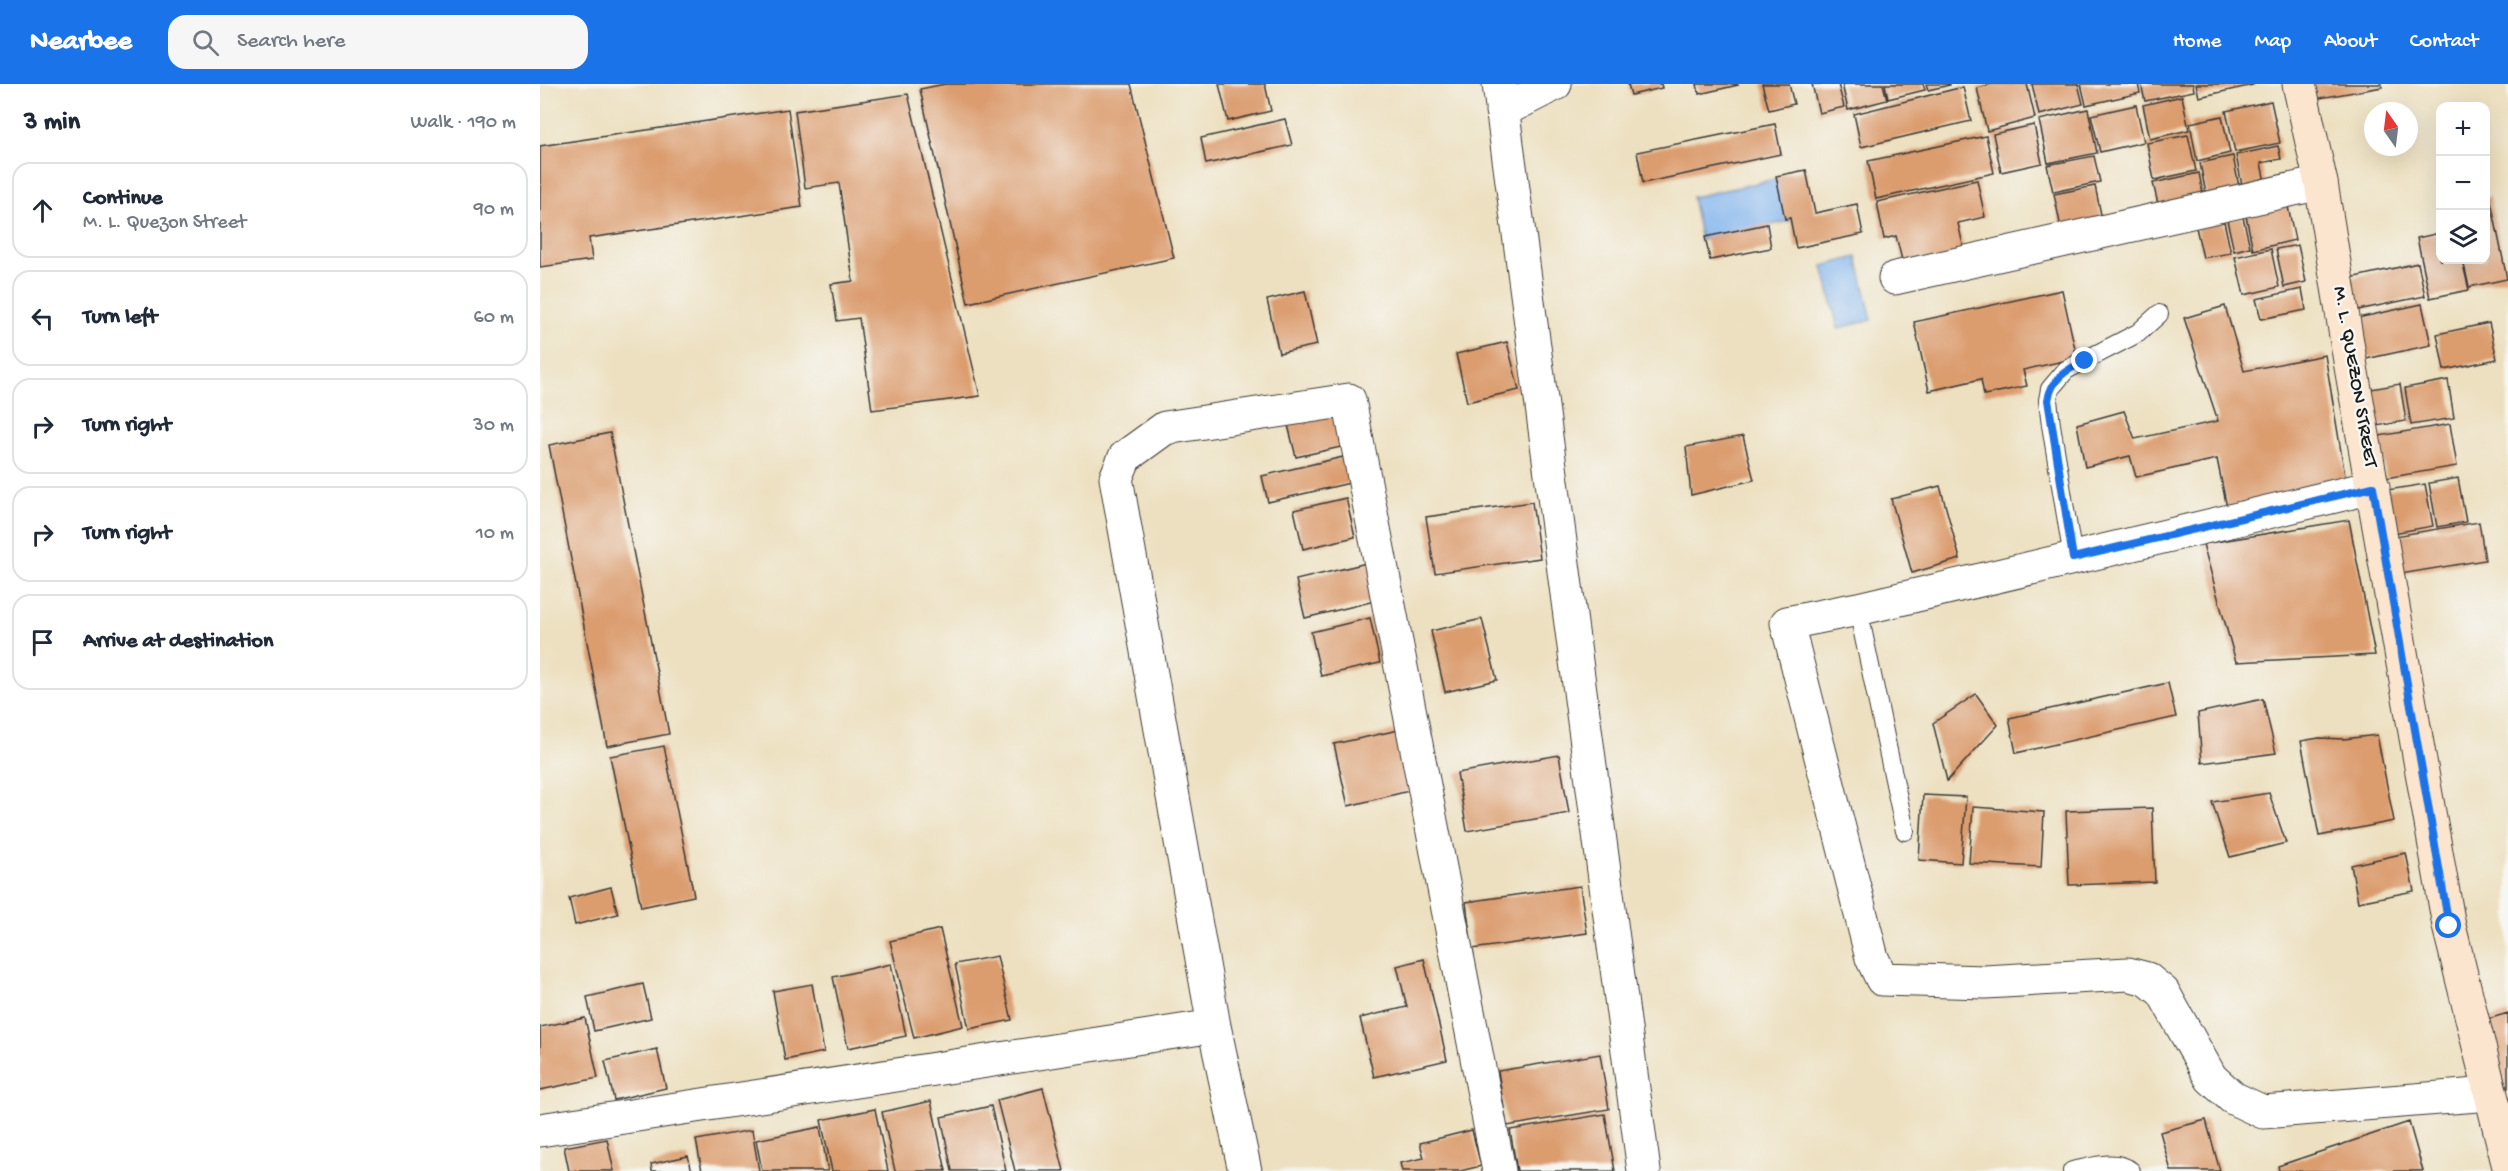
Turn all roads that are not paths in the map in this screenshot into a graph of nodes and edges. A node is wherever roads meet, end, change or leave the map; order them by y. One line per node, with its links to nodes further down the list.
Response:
1 (1555, 84): 3 (street)
2 (2299, 84): 4 (main road, M. L. QUEZON STREET)
3 (1500, 97): 17 (street)
4 (2321, 183): 5 (street); 7 (main road, M. L. QUEZON STREET)
5 (1895, 278)
6 (2158, 314): 8 (lane)
7 (2373, 487): 8 (street); 12 (main road, M. L. QUEZON STREET)
8 (2073, 558): 9 (street)
9 (1858, 609): 10 (lane); 12 (street)
10 (1905, 831)
11 (1214, 1026): 13 (street); 15 (street); 16 (street)
12 (2490, 1094): 14 (main road, M. L. QUEZON STREET)
13 (540, 1130)
14 (2508, 1163)
15 (1245, 1171)
16 (1499, 1171)
17 (1644, 1171)
18 (2072, 1171): 19 (lane)
19 (2131, 1171)

